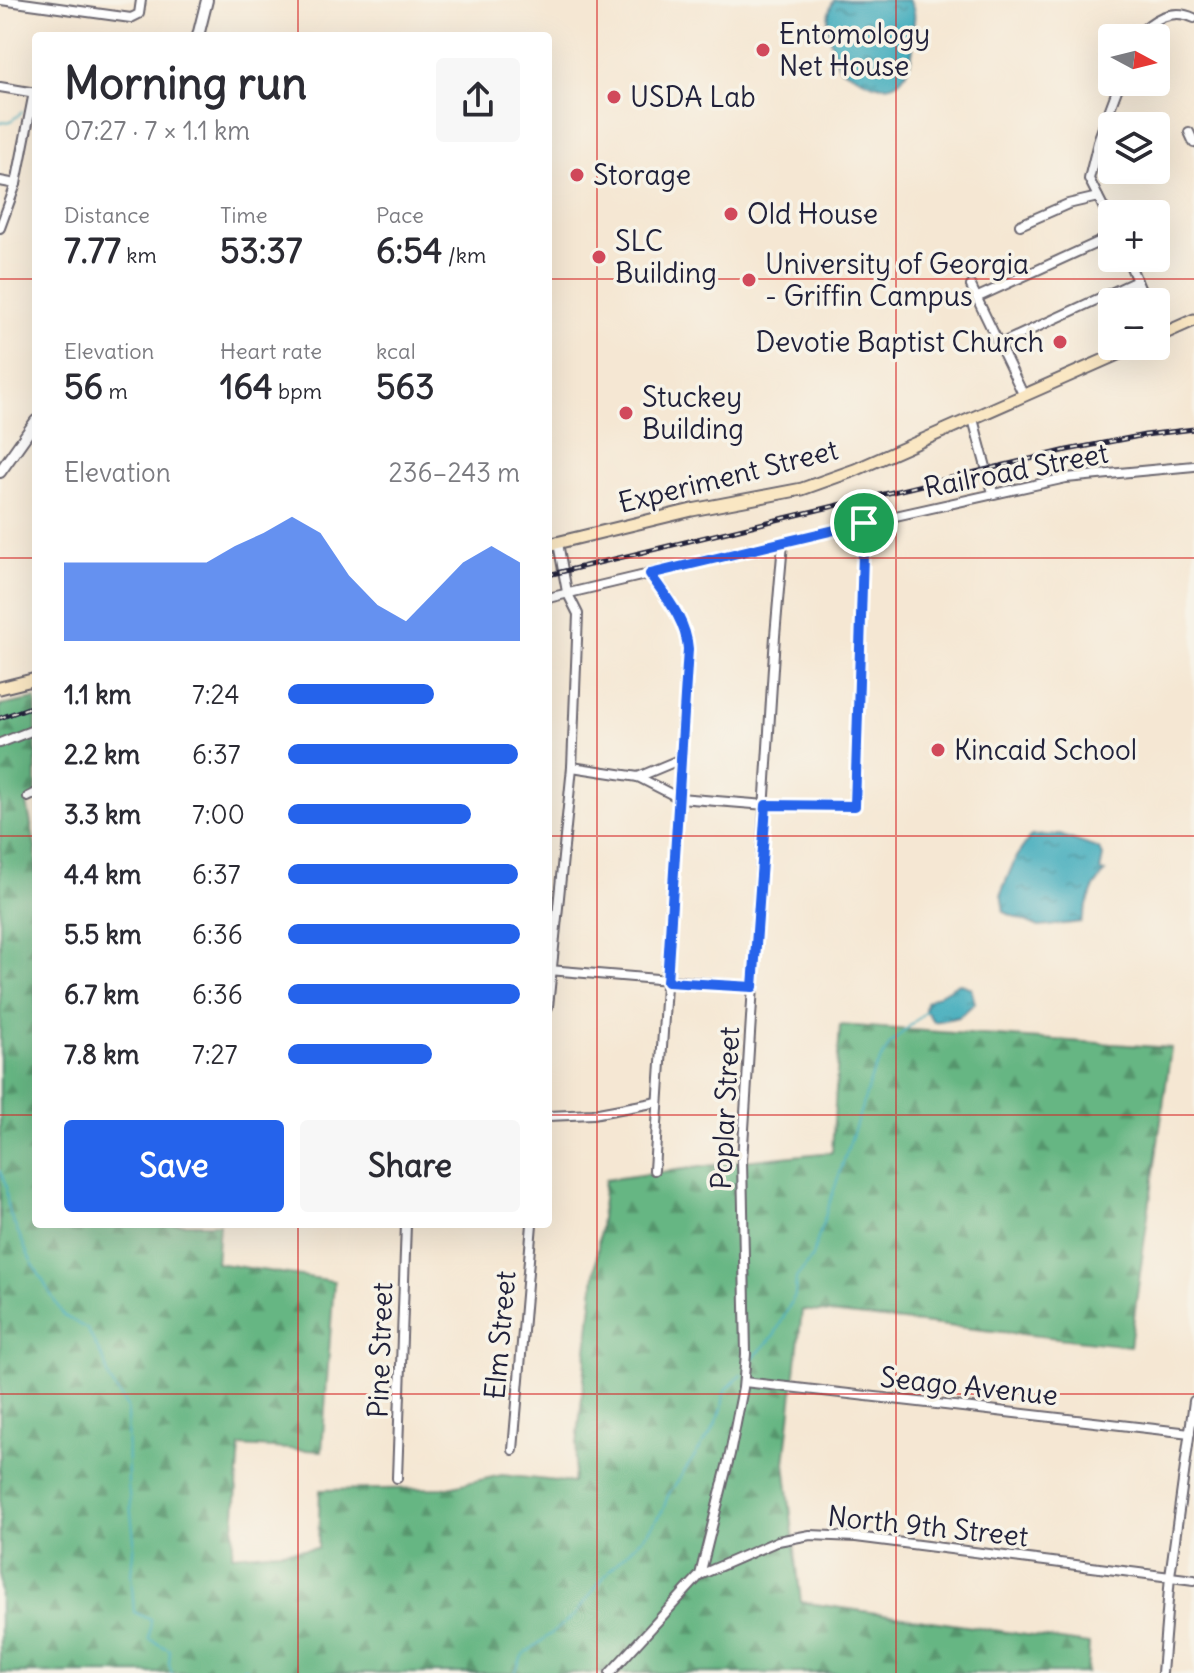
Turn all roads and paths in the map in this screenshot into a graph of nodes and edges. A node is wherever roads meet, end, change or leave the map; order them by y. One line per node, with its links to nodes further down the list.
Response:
1 (1, 0): 2 (street)
2 (141, 0)
3 (207, 0): 6 (street)
4 (1194, 18): 5 (street)
5 (1149, 24)
6 (199, 32)
7 (0, 87): 8 (street)
8 (32, 92)
9 (1115, 96): 15 (street)
10 (32, 107): 14 (street)
11 (1189, 132): 12 (street)
12 (1194, 143)
13 (0, 181): 14 (street)
14 (16, 184): 18 (street)
15 (1098, 197): 16 (street); 17 (street)
16 (1100, 200)
17 (1020, 225)
18 (0, 228)
19 (1098, 242): 24 (street)
20 (1133, 272): 21 (street)
21 (1137, 281): 23 (street); 27 (street)
22 (971, 286): 24 (street)
23 (1140, 288)
24 (978, 297): 27 (street)
25 (1194, 320): 26 (main road)
26 (1170, 329)
27 (1000, 344): 29 (street)
28 (1103, 360): 29 (main road, Experiment Street)
29 (1023, 394): 30 (main road, Experiment Street)
30 (973, 419): 34 (street); 37 (main road, Experiment Street)
31 (32, 427): 33 (street)
32 (1194, 466): 34 (street, Railroad Street)
33 (0, 472)
34 (993, 493): 35 (street, Railroad Street)
35 (864, 523): 36 (street, Railroad Street); 49 (street)
36 (783, 543): 38 (street, Railroad Street); 49 (street, Poplar Street)
37 (553, 544): 39 (street)
38 (650, 574): 39 (street, Railroad Street); 45 (street)
39 (567, 594): 40 (street, Railroad Street); 46 (street)
40 (552, 597)
41 (32, 680): 42 (main road)
42 (0, 688)
43 (32, 731): 44 (street)
44 (0, 743)
45 (681, 759): 47 (street); 48 (street)
46 (572, 767): 47 (street); 50 (street)
47 (638, 777): 48 (street)
48 (679, 798): 49 (street); 52 (street)
49 (766, 805): 53 (street, Poplar Street)
50 (552, 952)
51 (552, 970): 52 (street)
52 (667, 982): 53 (street); 54 (street)
53 (753, 987): 59 (street, Poplar Street)
54 (658, 1102): 55 (street); 56 (street)
55 (552, 1116)
56 (654, 1170)
57 (406, 1228): 63 (street, Pine Street)
58 (532, 1228): 62 (street, Elm Street)
59 (744, 1382): 61 (street, Seago Avenue); 64 (street, Poplar Street)
60 (1194, 1401): 61 (street)
61 (1190, 1433): 65 (street)
62 (513, 1450)
63 (397, 1478)
64 (700, 1575): 65 (street, North 9th Street); 67 (street, North 9th Street)
65 (1170, 1576): 66 (street, North 9th Street); 68 (street)
66 (1194, 1580)
67 (610, 1673)
68 (1162, 1673)

